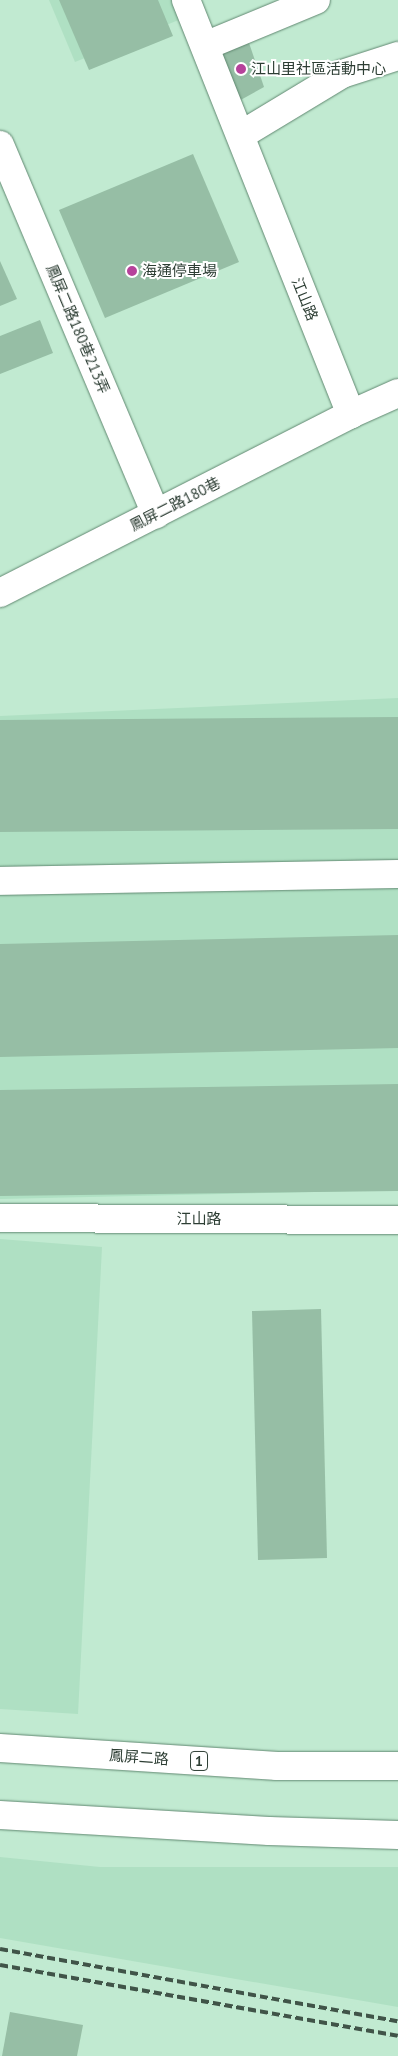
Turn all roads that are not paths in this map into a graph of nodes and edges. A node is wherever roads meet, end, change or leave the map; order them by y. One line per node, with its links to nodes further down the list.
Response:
1 (186, 0): 3 (street, 江山路)
2 (316, 0): 3 (street)
3 (205, 46): 5 (street, 江山路)
4 (398, 56): 5 (street)
5 (241, 135): 8 (street, 江山路)
6 (0, 145): 9 (street, 鳳屏二路180巷213弄)
7 (398, 393): 8 (street)
8 (351, 414): 9 (street, 鳳屏二路180巷)
9 (156, 514): 10 (street, 鳳屏二路180巷)
10 (0, 593)
11 (398, 874): 12 (street)
12 (0, 881)
13 (0, 1218): 14 (street, 江山路)
14 (398, 1220)
15 (0, 1748): 16 (street, 鳳屏二路 / 1)
16 (398, 1766)
17 (0, 1815): 18 (street)
18 (398, 1834)

